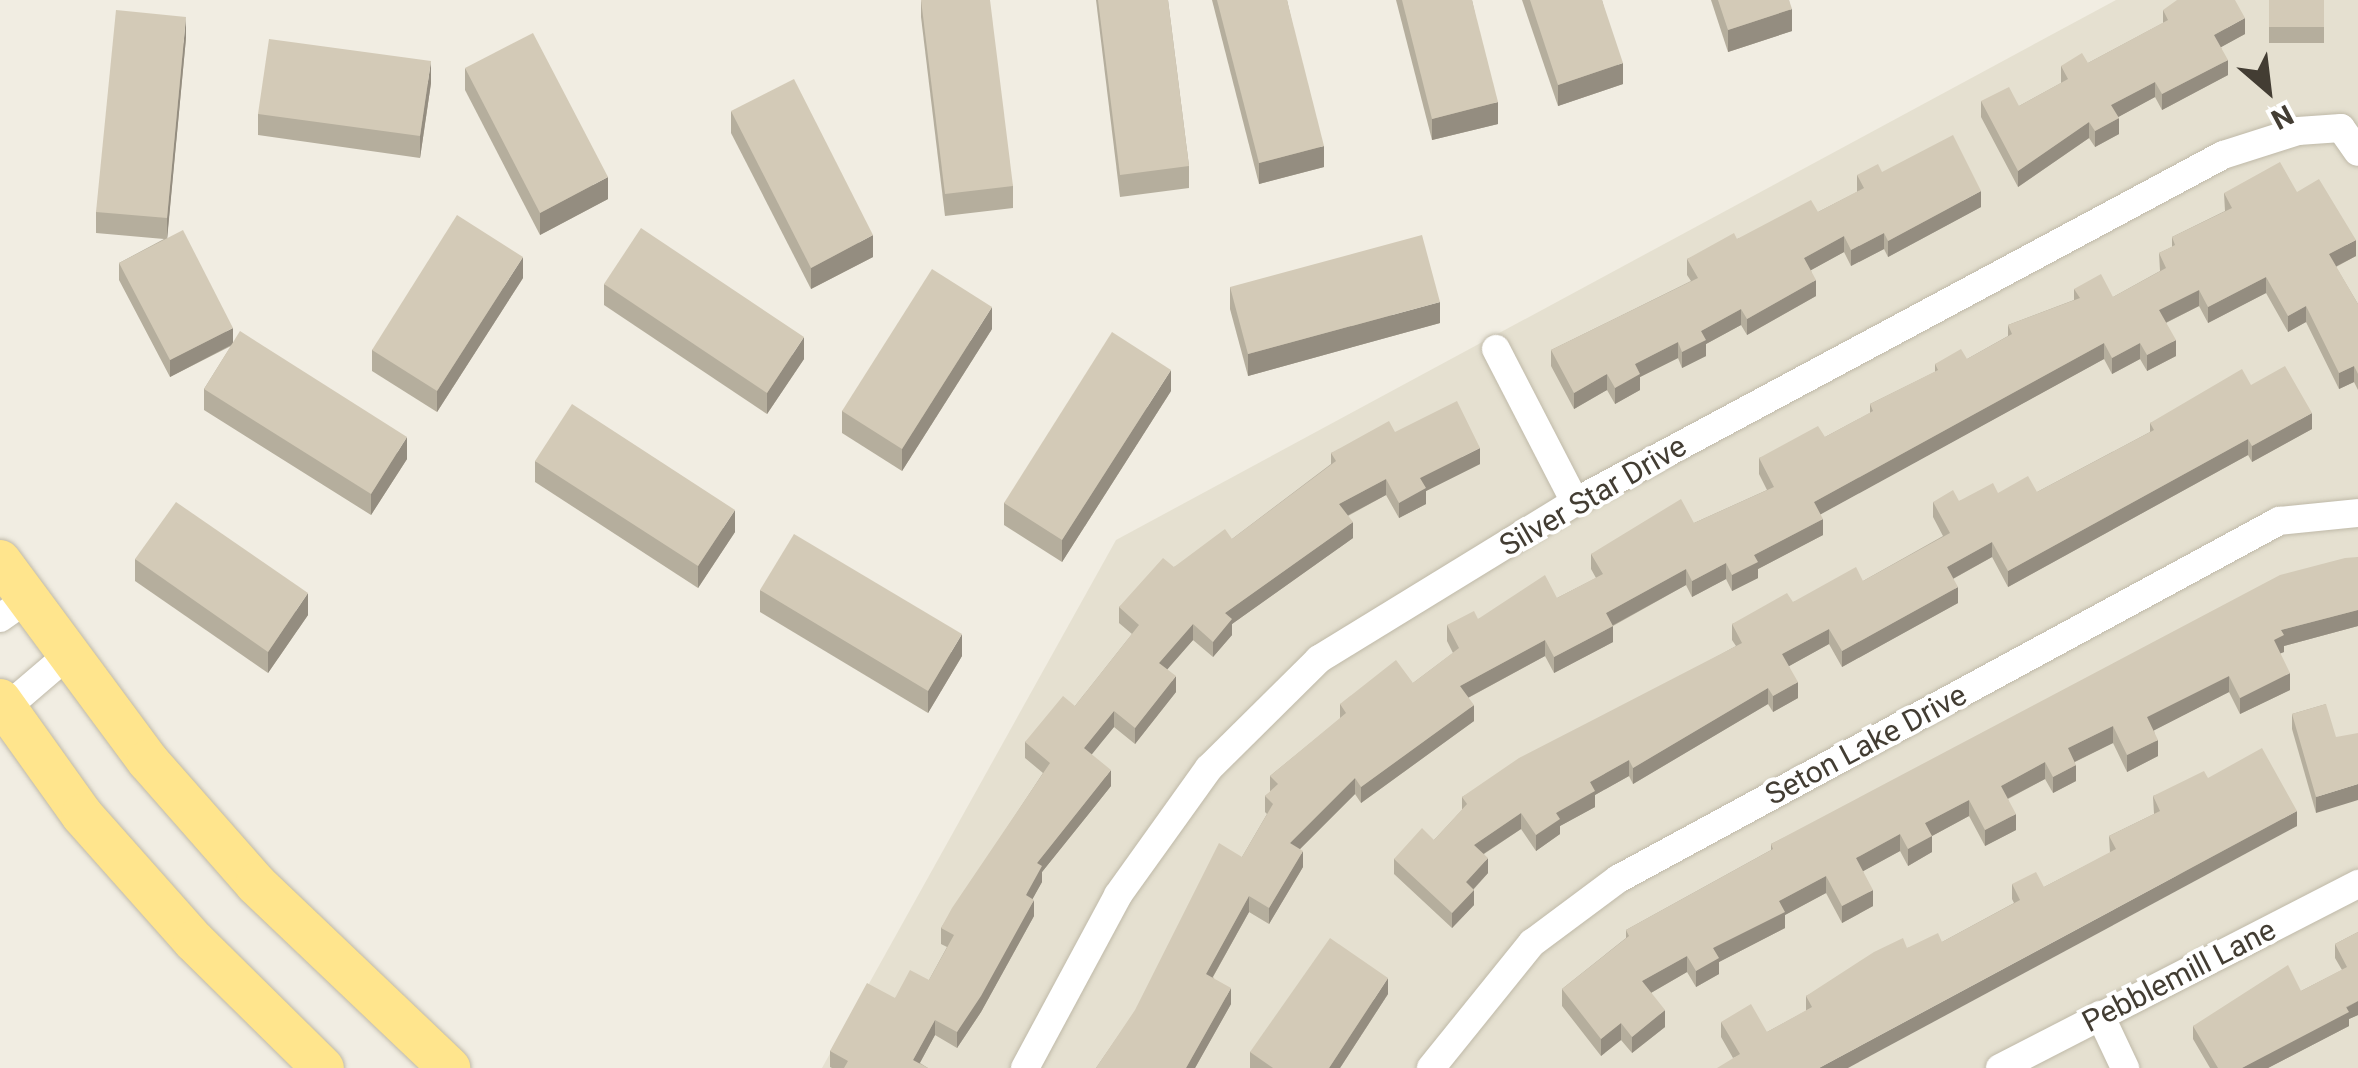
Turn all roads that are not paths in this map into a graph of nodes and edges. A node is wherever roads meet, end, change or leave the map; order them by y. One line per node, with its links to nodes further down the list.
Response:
1 (2358, 152): 3 (street, Silver Star Drive)
2 (1496, 349): 3 (street)
3 (1576, 502): 13 (street, Silver Star Drive)
4 (2358, 513): 14 (street, Seton Lake Drive)
5 (0, 561): 6 (main road)
6 (14, 608): 7 (main road)
7 (68, 655): 8 (street); 12 (main road)
8 (2, 707): 11 (main road)
9 (2358, 884): 10 (street, Pebblemill Lane)
10 (2100, 1015): 15 (street, Pebblemill Lane); 16 (street)
11 (322, 1068)
12 (449, 1068)
13 (1025, 1068)
14 (1431, 1068)
15 (2000, 1068)
16 (2125, 1068)

